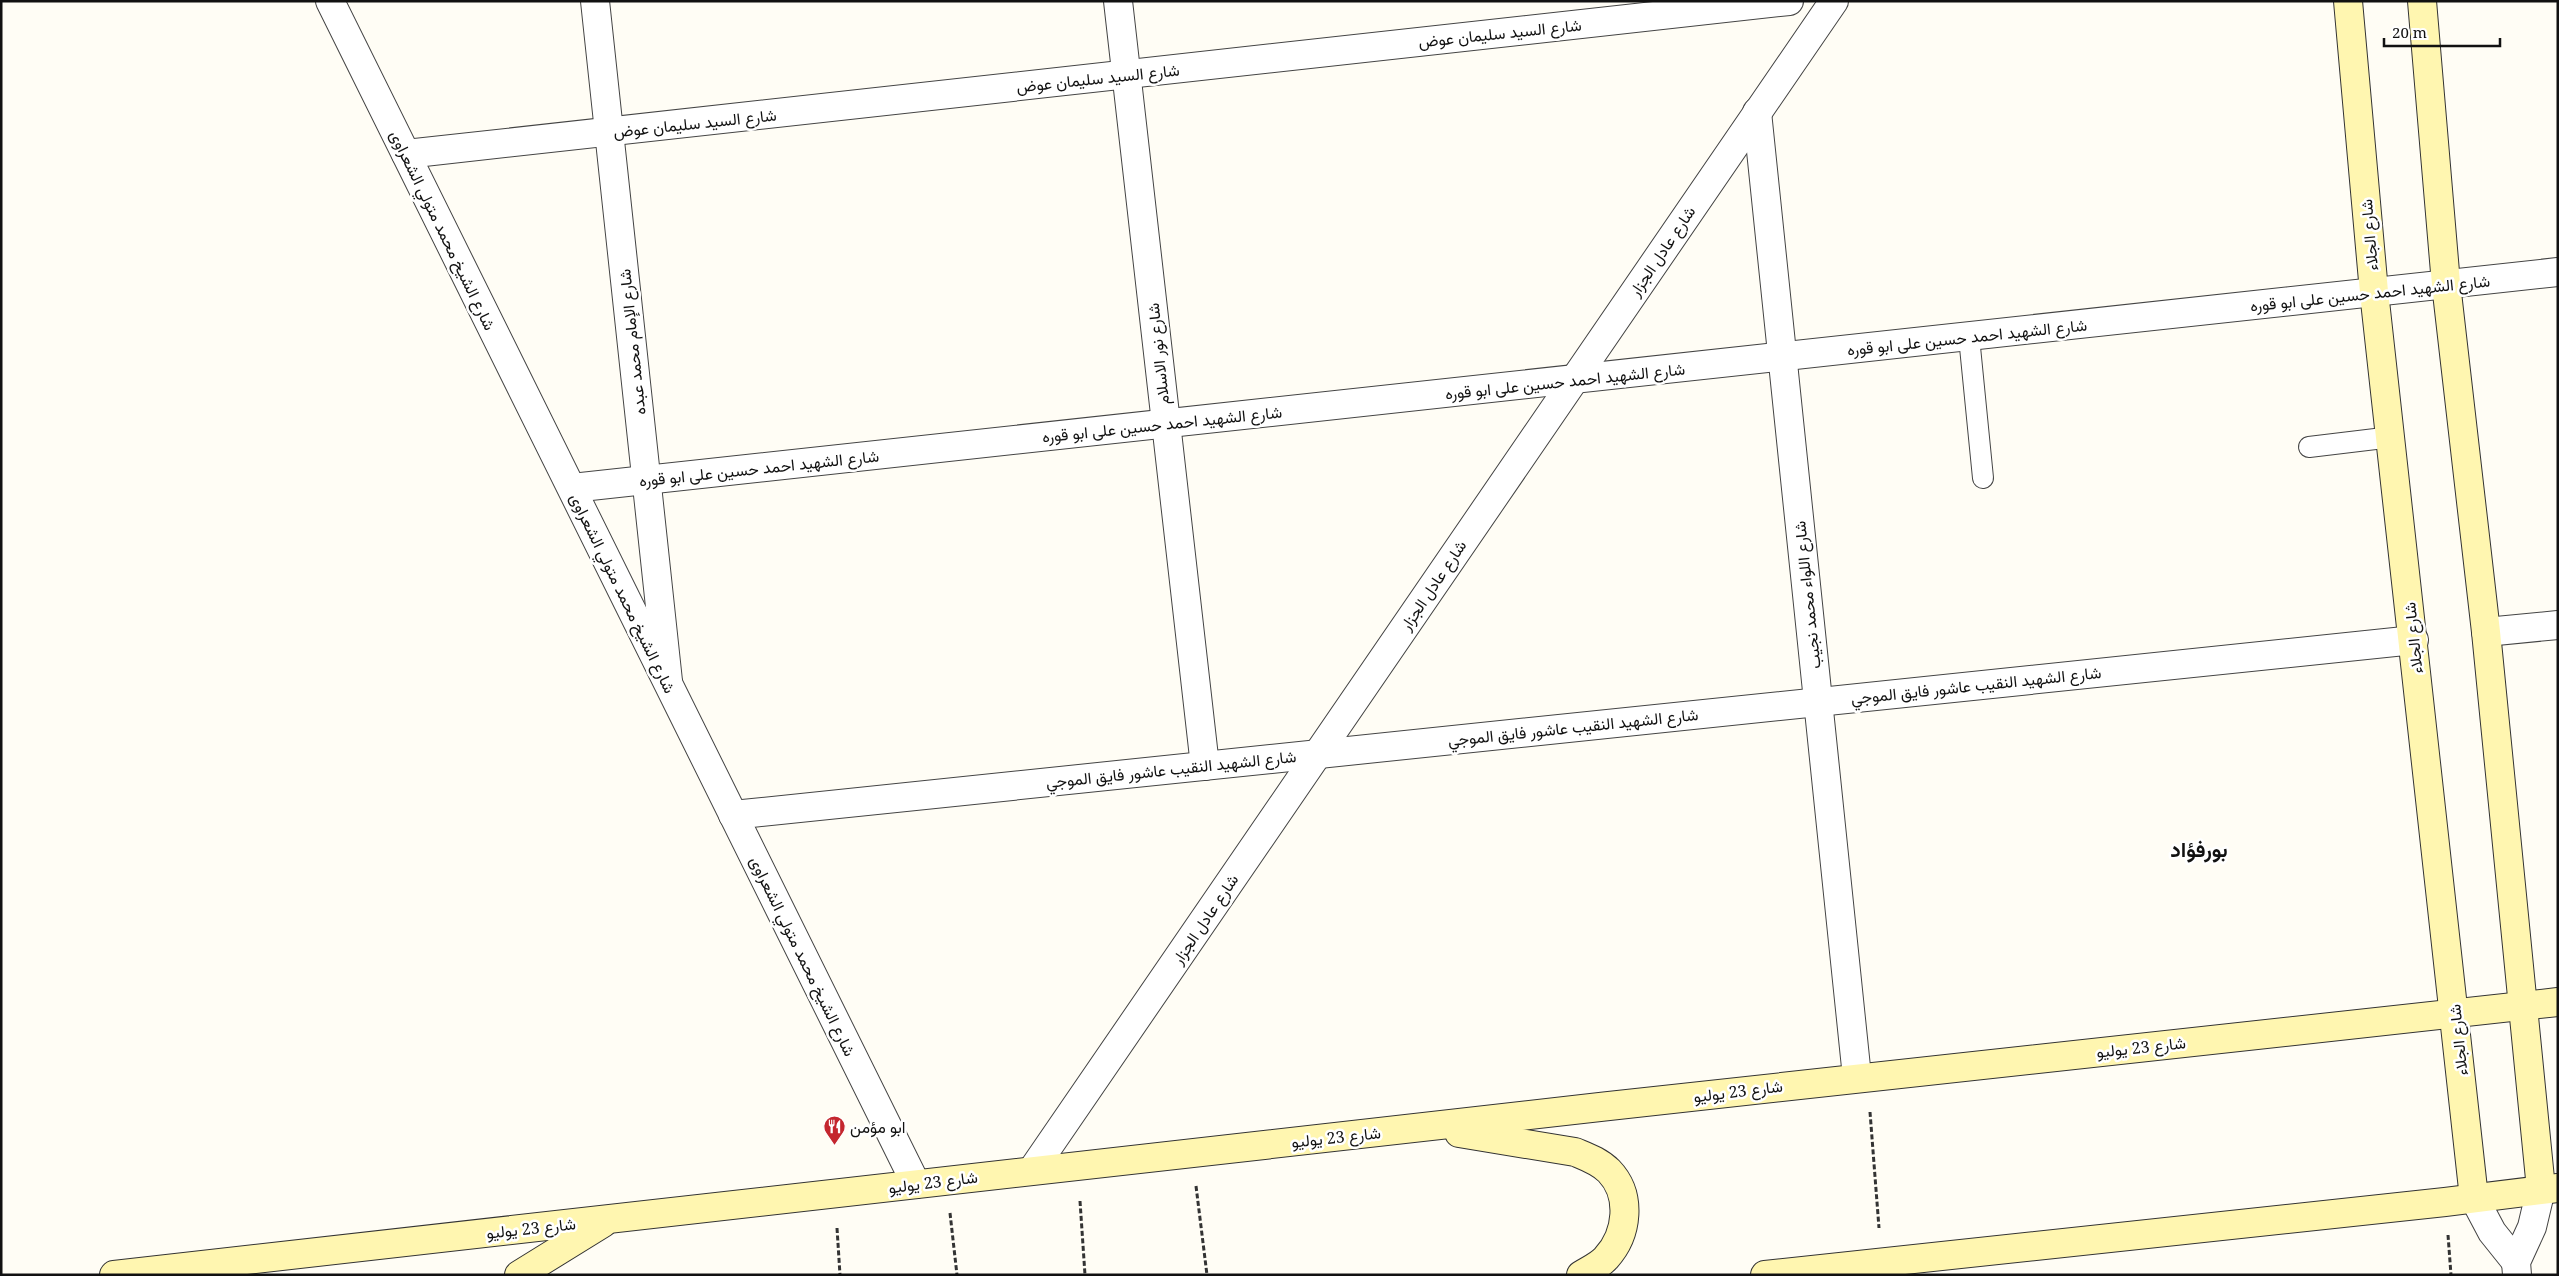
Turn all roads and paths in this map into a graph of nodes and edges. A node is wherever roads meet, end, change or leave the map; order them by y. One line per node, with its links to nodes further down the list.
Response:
1 (330, 1): 12 (street, شارع الشيخ محمد متولي الشعراوى)
2 (595, 1): 11 (street, شارع الإمام محمد عبده)
3 (1118, 1): 9 (street, شارع نور الاسلام)
4 (1789, 1): 8 (street, شارع السيد سليمان عوض)
5 (1834, 1): 10 (street, شارع عادل الجزار)
6 (2348, 1): 15 (main road, شارع الجلاء)
7 (2422, 1): 14 (main road, شارع الجلاء)
8 (1738, 4): 9 (street, شارع السيد سليمان عوض)
9 (1127, 74): 11 (street, شارع السيد سليمان عوض); 19 (street, شارع نور الاسلام)
10 (1758, 112): 17 (street, شارع اللواء محمد نجيب); 18 (street, شارع عادل الجزار)
11 (610, 132): 12 (street, شارع السيد سليمان عوض); 23 (street, شارع الإمام محمد عبده)
12 (406, 154): 24 (street, شارع الشيخ محمد متولي الشعراوى)
13 (2558, 272): 14 (street, شارع الشهيد احمد حسين على ابو قوره)
14 (2446, 284): 15 (street, شارع الشهيد احمد حسين على ابو قوره); 26 (main road, شارع الجلاء)
15 (2374, 292): 16 (street, شارع الشهيد احمد حسين على ابو قوره); 20 (main road, شارع الجلاء)
16 (1969, 337): 17 (street, شارع الشهيد احمد حسين على ابو قوره); 22 (lane)
17 (1783, 357): 18 (street, شارع الشهيد احمد حسين على ابو قوره); 29 (street, شارع اللواء محمد نجيب)
18 (1574, 380): 19 (street, شارع الشهيد احمد حسين على ابو قوره); 30 (street, شارع عادل الجزار)
19 (1166, 424): 23 (street, شارع الشهيد احمد حسين على ابو قوره); 31 (street, شارع نور الاسلام)
20 (2392, 437): 21 (lane); 27 (main road, شارع الجلاء)
21 (2309, 447)
22 (1983, 478)
23 (646, 480): 24 (street, شارع الشهيد احمد حسين على ابو قوره); 28 (street, شارع الإمام محمد عبده)
24 (572, 488): 28 (street, شارع الشيخ محمد متولي الشعراوى)
25 (2558, 624): 26 (street)
26 (2486, 632): 34 (main road, شارع الجلاء)
27 (2414, 640): 29 (street, شارع الشهيد النقيب عاشور فايق الموجي); 35 (main road, شارع الجلاء)
28 (668, 683): 32 (street, شارع الشيخ محمد متولي الشعراوى)
29 (1818, 702): 30 (street, شارع الشهيد النقيب عاشور فايق الموجي); 36 (street, شارع اللواء محمد نجيب)
30 (1318, 754): 31 (street, شارع الشهيد النقيب عاشور فايق الموجي); 40 (street, شارع عادل الجزار)
31 (1205, 766): 32 (street, شارع الشهيد النقيب عاشور فايق الموجي)
32 (733, 814): 42 (street, شارع الشيخ محمد متولي الشعراوى)
33 (2558, 1002): 34 (main road, شارع 23 يوليو)
34 (2523, 1006): 35 (main road, شارع 23 يوليو); 43 (main road, شارع الجلاء)
35 (2455, 1013): 36 (main road, شارع 23 يوليو); 45 (main road, شارع الجلاء)
36 (1862, 1076): 37 (main road, شارع 23 يوليو); 47 (path)
37 (1427, 1128): 38 (main road, شارع 23 يوليو); 55 (main road)
38 (1192, 1153): 39 (main road, شارع 23 يوليو); 54 (path)
39 (1078, 1165): 40 (main road, شارع 23 يوليو); 53 (path)
40 (1033, 1169): 41 (main road, شارع 23 يوليو)
41 (946, 1180): 42 (main road, شارع 23 يوليو); 52 (path)
42 (916, 1184): 44 (main road, شارع 23 يوليو)
43 (2550, 1188): 45 (main road); 48 (street, شارع الجلاء)
44 (835, 1194): 46 (main road, شارع 23 يوليو); 51 (path)
45 (2474, 1198): 47 (main road); 48 (street, شارع الجلاء)
46 (610, 1219): 49 (main road, شارع 23 يوليو); 50 (main road)
47 (1882, 1268): 56 (main road)
48 (2516, 1268)
49 (114, 1275)
50 (519, 1275)
51 (840, 1275)
52 (957, 1275)
53 (1084, 1275)
54 (1208, 1275)
55 (1581, 1275)
56 (1765, 1275)

